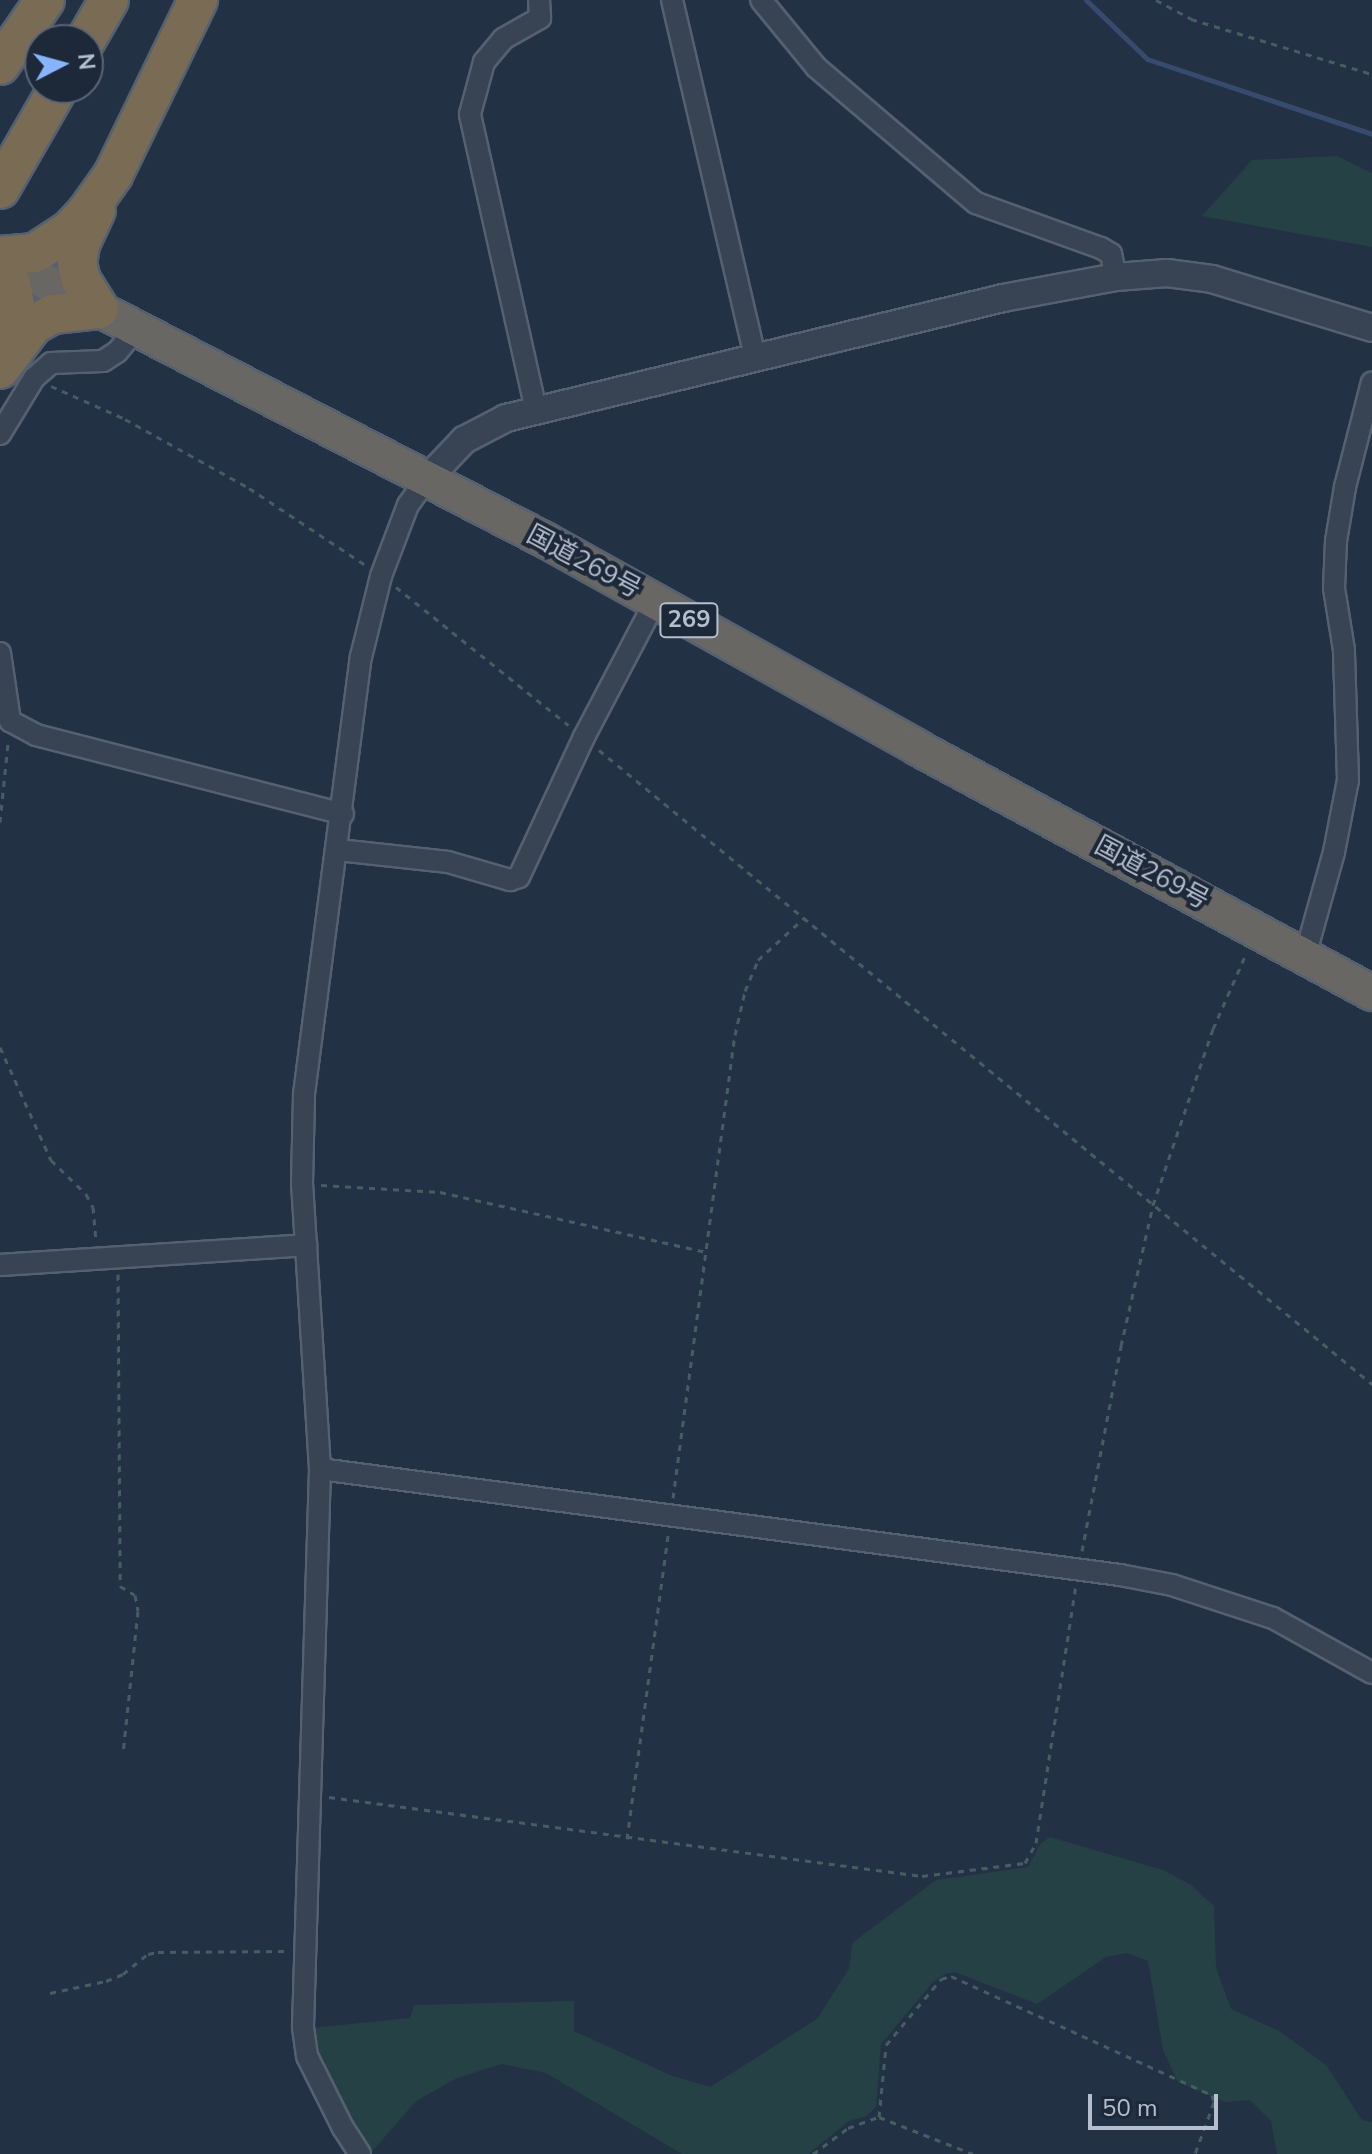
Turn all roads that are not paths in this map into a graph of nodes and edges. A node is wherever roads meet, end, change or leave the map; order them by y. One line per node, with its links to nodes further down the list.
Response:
1 (45, 0): 8 (highway)
2 (109, 0): 7 (highway)
3 (198, 0): 10 (highway)
4 (539, 0): 20 (street)
5 (672, 0): 17 (street)
6 (761, 0): 13 (street)
7 (95, 24)
8 (0, 65)
9 (49, 104): 11 (highway)
10 (113, 175): 12 (highway); 14 (highway)
11 (0, 189)
12 (0, 258): 14 (highway, 国道269号 / 269); 18 (highway)
13 (1116, 277): 16 (street); 17 (street)
14 (99, 309): 15 (highway, 国道269号 / 269); 18 (highway)
15 (138, 327): 18 (street); 22 (highway, 国道269号 / 269)
16 (1372, 328)
17 (755, 358): 20 (street)
18 (16, 364): 21 (street)
19 (1372, 382): 27 (street)
20 (536, 410): 22 (street)
21 (0, 434)
22 (427, 479): 23 (highway, 国道269号 / 269); 25 (street)
23 (656, 600): 26 (street); 27 (highway, 国道269号 / 269)
24 (0, 653): 25 (street)
25 (343, 814): 26 (street)
26 (338, 850): 29 (street)
27 (1305, 956): 28 (highway, 国道269号 / 269)
28 (1372, 993)
29 (306, 1245): 30 (street); 31 (street)
30 (0, 1265)
31 (320, 1469): 32 (street); 33 (street)
32 (1372, 1673)
33 (360, 2154)

